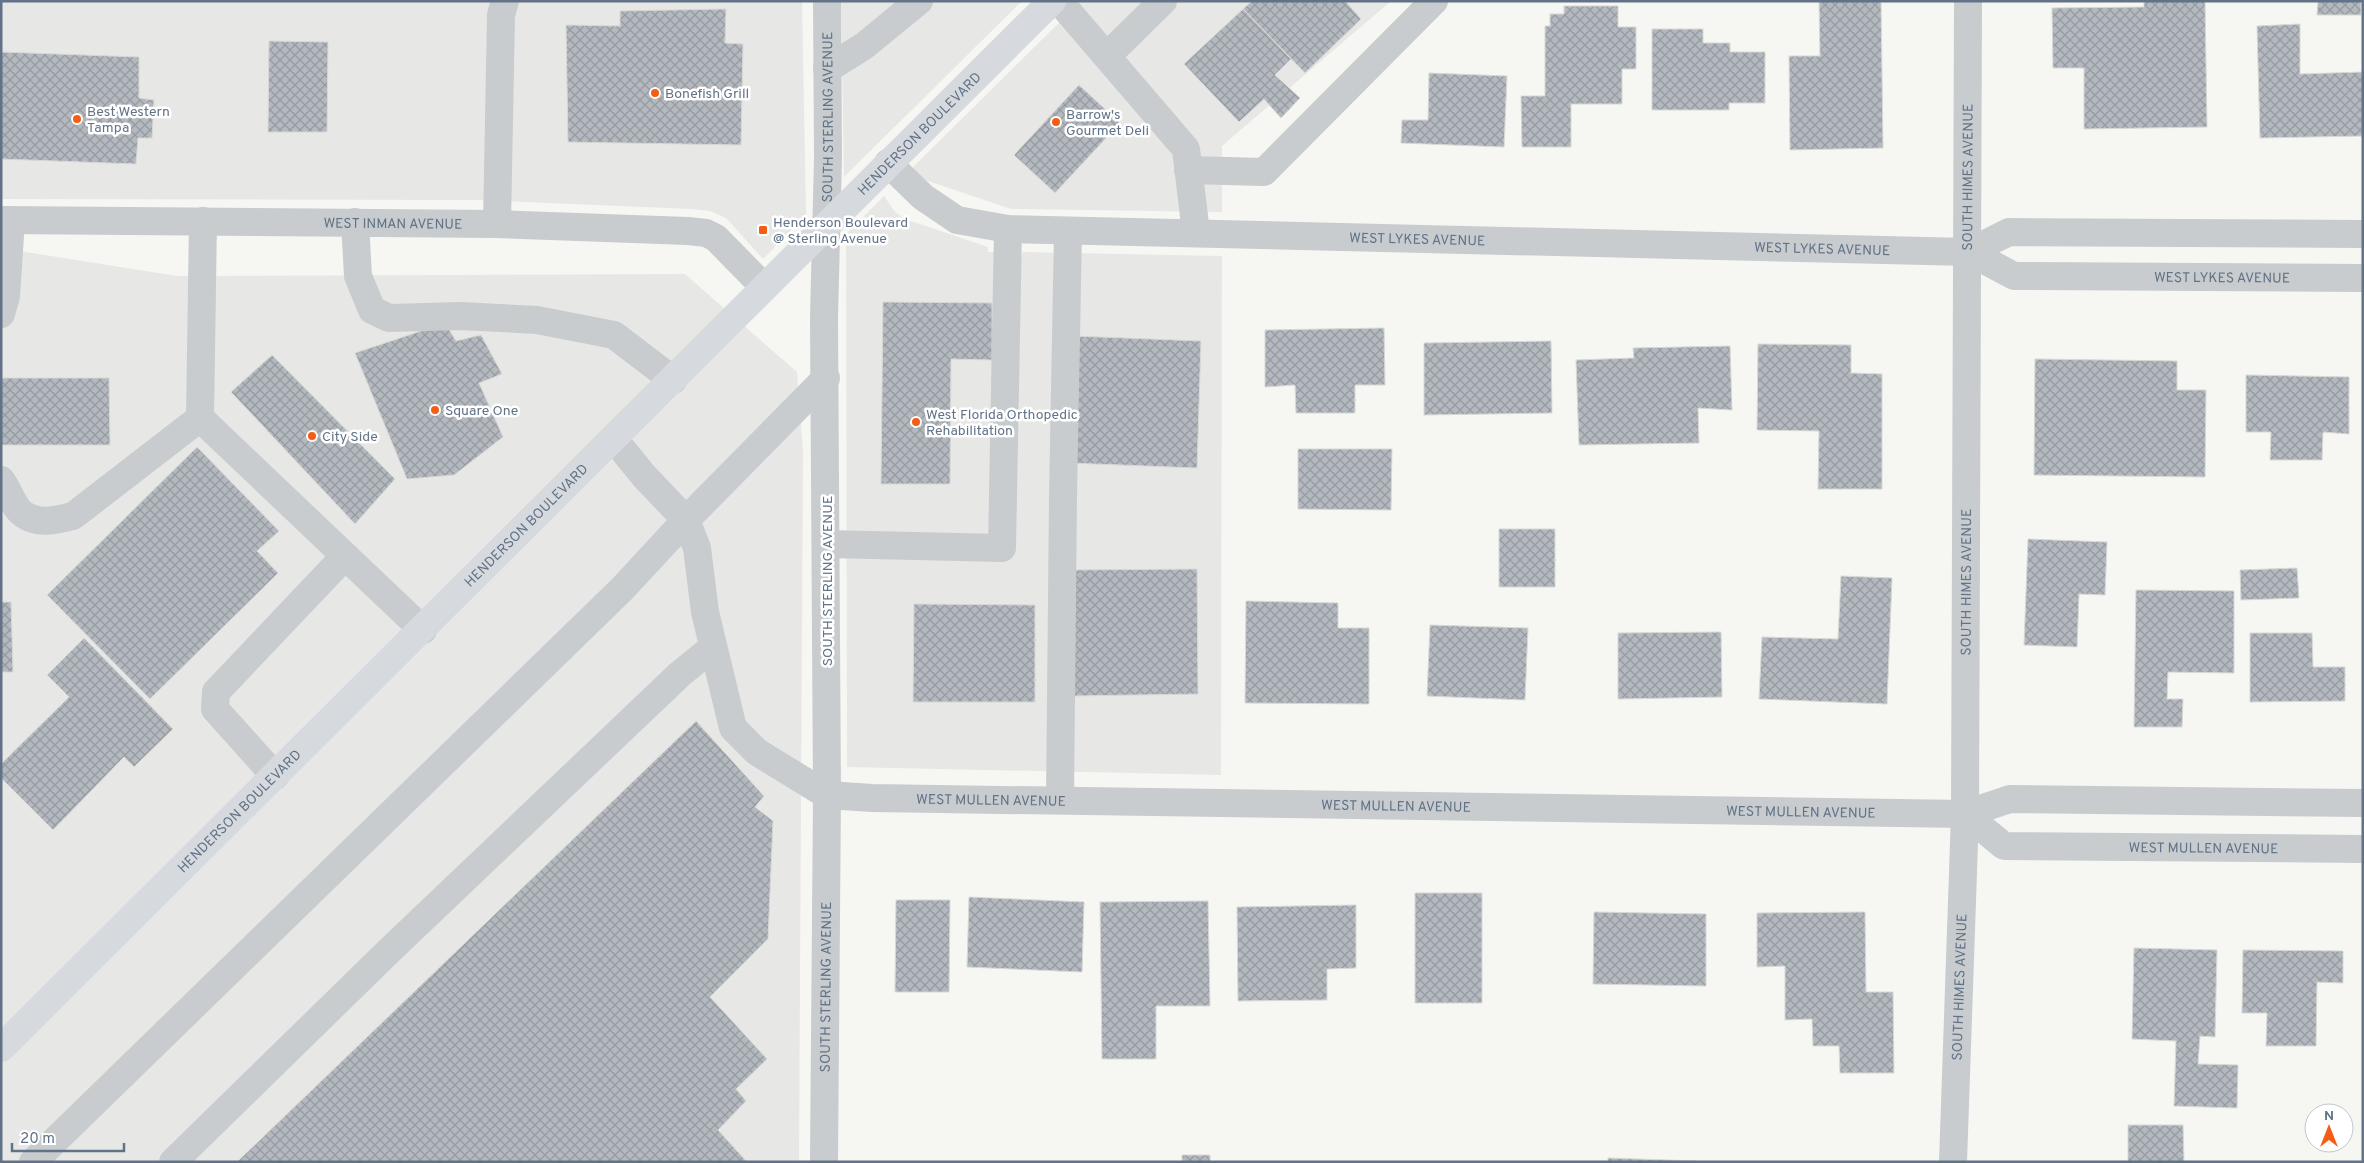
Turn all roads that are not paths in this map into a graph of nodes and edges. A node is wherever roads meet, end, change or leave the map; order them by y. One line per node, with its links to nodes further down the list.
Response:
1 (505, 1): 16 (street)
2 (827, 1): 10 (street, SOUTH STERLING AVENUE)
3 (919, 1): 10 (street)
4 (1052, 1): 11 (main road, HENDERSON BOULEVARD)
5 (1059, 1): 9 (street)
6 (1163, 1): 9 (street)
7 (1434, 1): 12 (street)
8 (1968, 1): 22 (street, SOUTH HIMES AVENUE)
9 (1107, 56): 12 (street)
10 (827, 70): 17 (street, SOUTH STERLING AVENUE)
11 (888, 163): 17 (main road, HENDERSON BOULEVARD); 18 (street, WEST LYKES AVENUE)
12 (1188, 170): 20 (street)
13 (6, 220): 14 (street, WEST INMAN AVENUE); 25 (street)
14 (203, 221): 15 (street, WEST INMAN AVENUE); 28 (street)
15 (355, 222): 16 (street, WEST INMAN AVENUE); 27 (street)
16 (497, 224): 24 (street, WEST INMAN AVENUE)
17 (827, 225): 24 (main road, HENDERSON BOULEVARD); 26 (street, SOUTH STERLING AVENUE)
18 (1008, 229): 19 (street, WEST LYKES AVENUE); 32 (street)
19 (1068, 230): 20 (street, WEST LYKES AVENUE); 38 (street)
20 (1196, 233): 22 (street, WEST LYKES AVENUE)
21 (2363, 234): 22 (street, WEST LYKES AVENUE)
22 (1969, 252): 23 (street, WEST LYKES AVENUE); 40 (street, SOUTH HIMES AVENUE)
23 (2363, 278)
24 (764, 287): 27 (main road, HENDERSON BOULEVARD)
25 (1, 314)
26 (826, 378): 31 (street); 32 (street, SOUTH STERLING AVENUE)
27 (672, 380): 29 (main road, HENDERSON BOULEVARD)
28 (200, 418): 30 (street); 33 (street)
29 (614, 439): 31 (street); 34 (main road, HENDERSON BOULEVARD)
30 (1, 480)
31 (686, 520): 35 (street); 43 (street)
32 (827, 544): 37 (street, SOUTH STERLING AVENUE)
33 (345, 556): 34 (street); 36 (street)
34 (423, 630): 36 (main road, HENDERSON BOULEVARD)
35 (712, 648): 37 (street); 44 (street)
36 (275, 776): 42 (main road, HENDERSON BOULEVARD)
37 (827, 795): 38 (street, WEST MULLEN AVENUE); 45 (street, SOUTH STERLING AVENUE)
38 (1060, 800): 40 (street, WEST MULLEN AVENUE)
39 (2363, 802): 40 (street, WEST MULLEN AVENUE)
40 (1965, 814): 41 (street, WEST MULLEN AVENUE); 46 (street, SOUTH HIMES AVENUE)
41 (2363, 849)
42 (3, 1042)
43 (33, 1162)
44 (173, 1162)
45 (824, 1162)
46 (1953, 1162)

